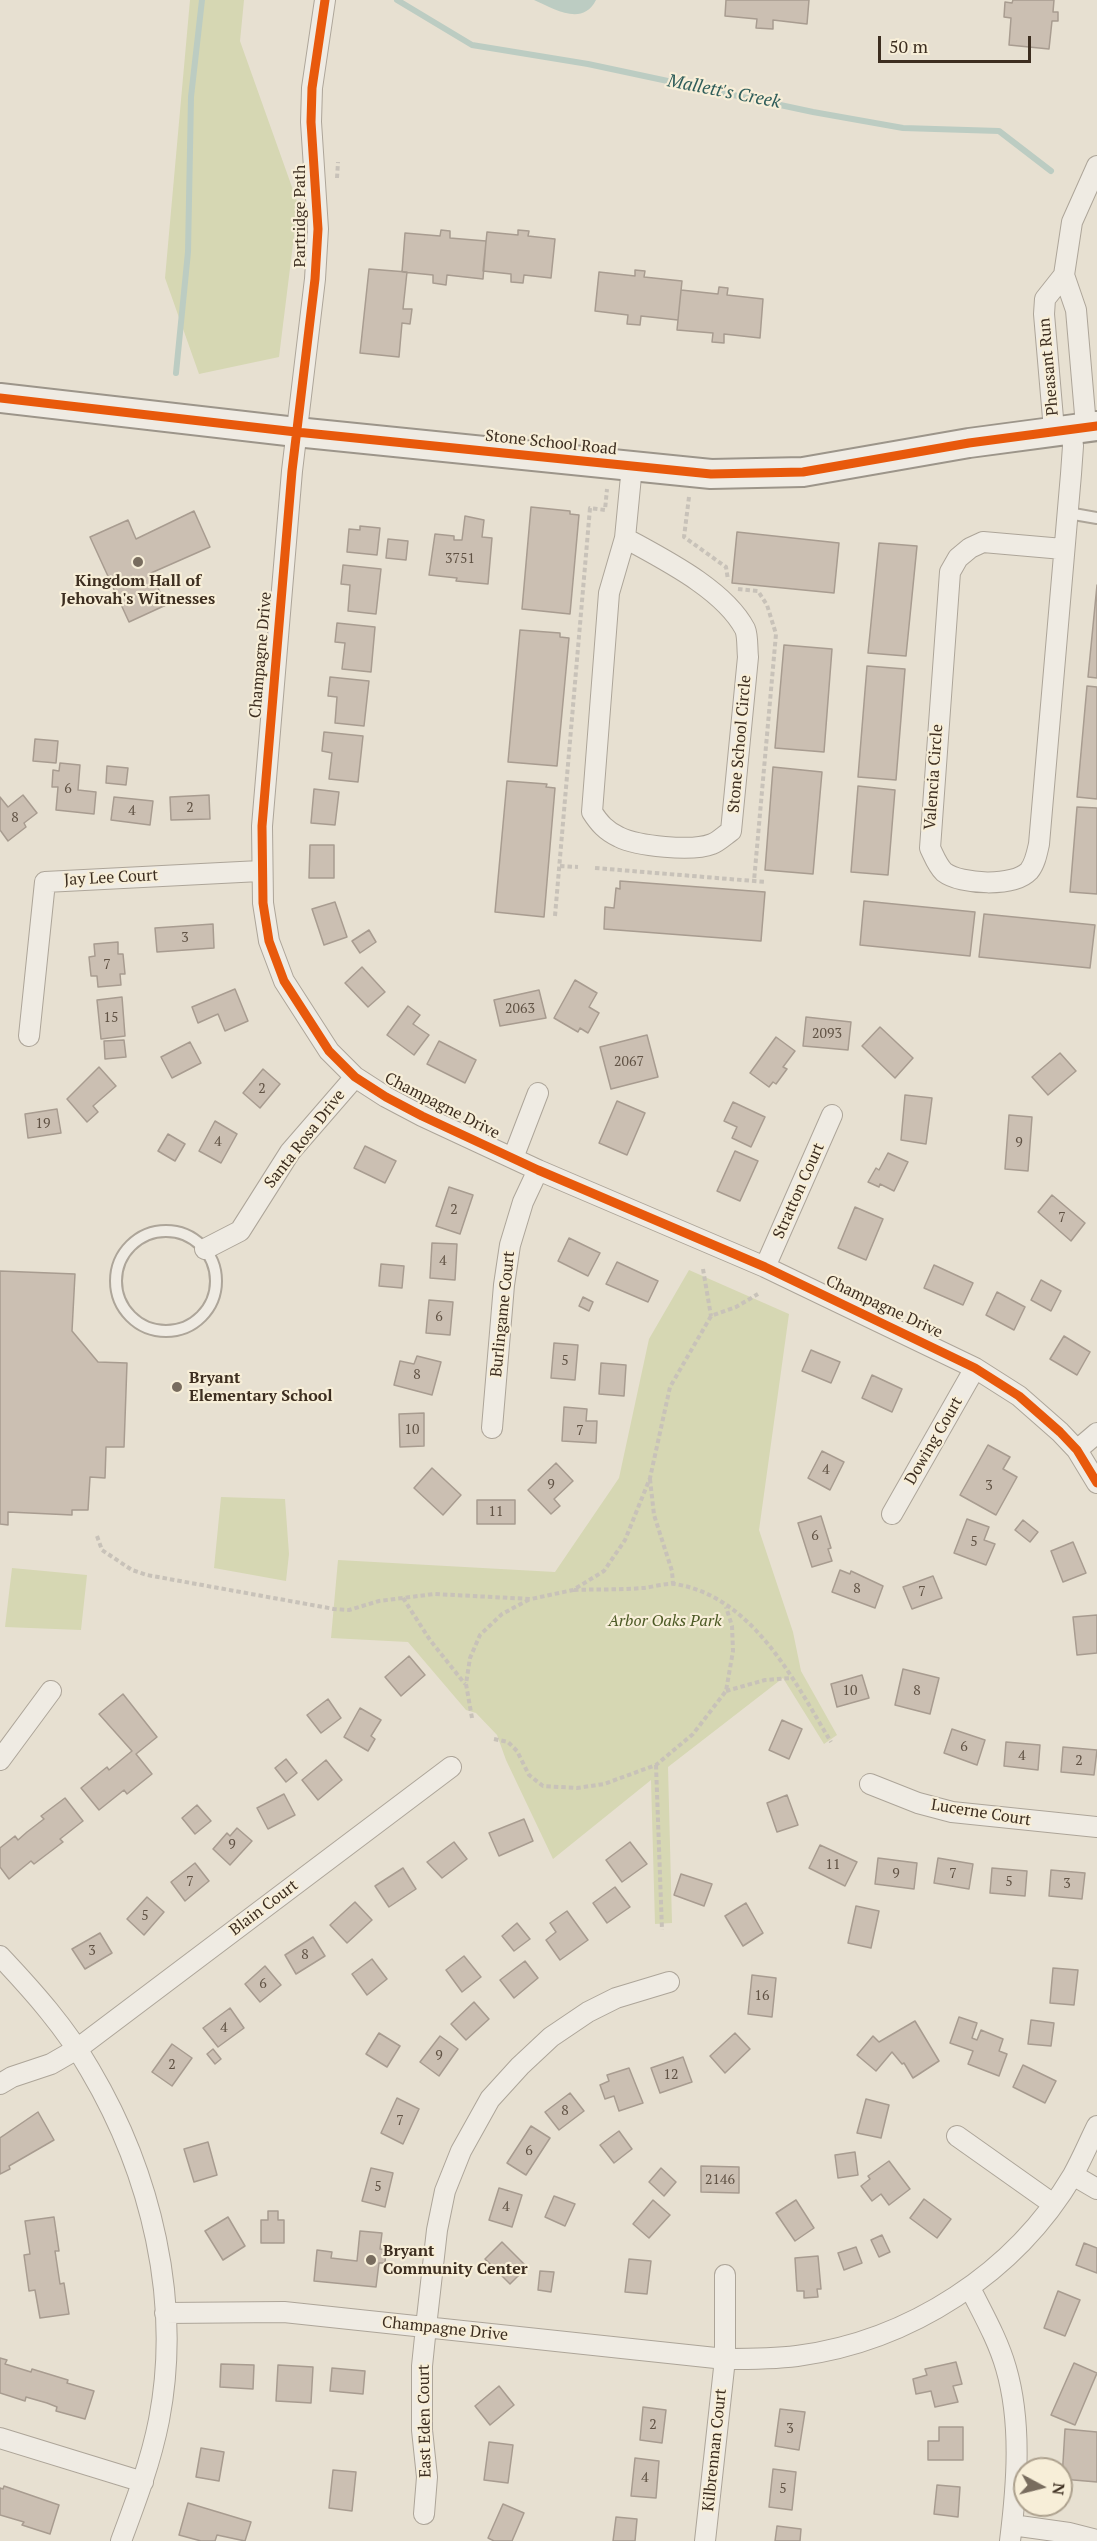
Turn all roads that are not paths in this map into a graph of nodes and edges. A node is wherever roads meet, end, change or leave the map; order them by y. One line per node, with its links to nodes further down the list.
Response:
1 (325, 0): 6 (street, Partridge Path)
2 (1097, 166): 3 (street, Pheasant Run)
3 (1064, 275): 5 (street, Pheasant Run); 5 (street, Pheasant Run)
4 (0, 398): 6 (main road, Stone School Road)
5 (1077, 427): 7 (main road, Stone School Road); 8 (street, Valencia Circle)
6 (296, 432): 7 (main road, Stone School Road); 12 (street, Champagne Drive)
7 (632, 466): 10 (street, Stone School Circle)
8 (1068, 513): 9 (lane); 11 (street, Valencia Circle)
9 (1097, 518)
10 (625, 538): 10 (street, Stone School Circle)
11 (1063, 549): 11 (street, Valencia Circle)
12 (260, 871): 13 (street, Jay Lee Court); 14 (street, Champagne Drive)
13 (29, 1036)
14 (355, 1077): 17 (street, Champagne Drive); 19 (street, Santa Rosa Drive)
15 (538, 1093): 17 (street, Champagne Drive)
16 (832, 1114): 20 (street, Stratton Court)
17 (513, 1158): 18 (street, Champagne Drive)
18 (538, 1170): 20 (street, Champagne Drive); 22 (street, Burlingame Court)
19 (205, 1249): 19 (lane)
20 (765, 1267): 21 (street, Champagne Drive)
21 (975, 1368): 24 (street, Champagne Drive); 26 (street, Dowing Court)
22 (492, 1428)
23 (1097, 1433): 24 (street)
24 (1077, 1450): 25 (street, Champagne Drive)
25 (1097, 1483)
26 (892, 1514)
27 (51, 1691): 28 (street)
28 (0, 1760)
29 (451, 1767): 34 (street, Blain Court)
30 (870, 1784): 31 (street, Lucerne Court)
31 (1097, 1827)
32 (0, 1956): 34 (street)
33 (669, 1982): 44 (street, East Eden Court)
34 (77, 2049): 35 (street, Blain Court); 43 (street)
35 (0, 2084)
36 (1097, 2126): 38 (street, Champagne Drive)
37 (957, 2136): 40 (street)
38 (1073, 2175): 39 (street); 40 (street, Champagne Drive)
39 (1097, 2189)
40 (1053, 2204): 42 (street, Champagne Drive)
41 (725, 2275): 45 (street)
42 (970, 2288): 45 (street, Champagne Drive); 49 (street)
43 (165, 2313): 44 (street, Champagne Drive); 47 (street)
44 (426, 2327): 45 (street, Champagne Drive); 48 (street, East Eden Court)
45 (725, 2359): 52 (street, Kilbrennan Court)
46 (0, 2438): 47 (street)
47 (143, 2482): 51 (street)
48 (424, 2514)
49 (1011, 2533): 50 (street)
50 (1097, 2540)
51 (121, 2541)
52 (705, 2541)

